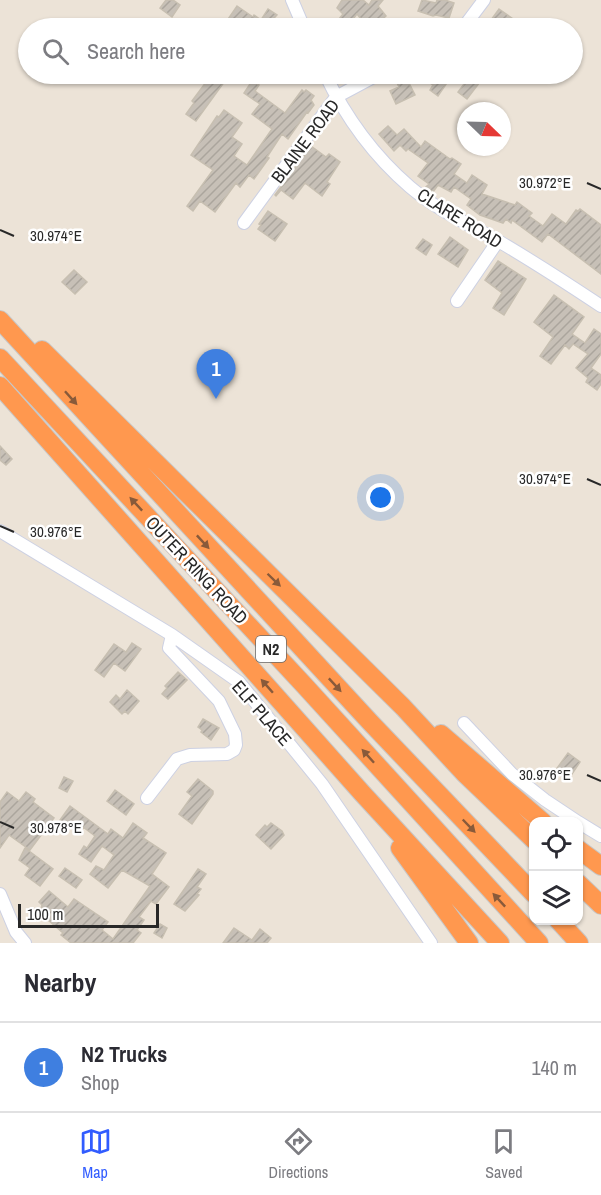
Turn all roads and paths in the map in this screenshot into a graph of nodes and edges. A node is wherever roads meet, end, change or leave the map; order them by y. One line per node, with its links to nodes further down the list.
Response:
1 (292, 0): 3 (street)
2 (484, 0): 4 (street)
3 (300, 18)
4 (470, 18)
5 (330, 84): 7 (street, CLARE ROAD)
6 (360, 84): 7 (street, BLAINE ROAD)
7 (336, 97): 8 (street, BLAINE ROAD); 9 (street, CLARE ROAD)
8 (244, 223)
9 (498, 241): 10 (street); 11 (street, CLARE ROAD)
10 (457, 301)
11 (601, 306)
12 (2, 322): 17 (highway, one-way to 17); 30 (highway, OUTER RING ROAD / N2, one-way to 30)
13 (0, 358): 39 (highway, OUTER RING ROAD / N2, one-way to 13)
14 (0, 386): 19 (highway, one-way to 14)
15 (0, 531): 16 (street, ELF PLACE)
16 (172, 635): 20 (street); 35 (street, ELF PLACE)
17 (403, 707): 21 (highway); 24 (highway)
18 (464, 723): 22 (street)
19 (362, 793): 28 (highway); 38 (highway)
20 (147, 798)
21 (537, 817)
22 (570, 817)
23 (583, 825): 25 (street)
24 (529, 835)
25 (601, 836)
26 (583, 852): 27 (highway)
27 (599, 866)
28 (415, 869): 36 (highway); 37 (highway)
29 (583, 887): 32 (highway)
30 (529, 889)
31 (0, 894): 34 (street)
32 (601, 905)
33 (562, 925): 40 (highway)
34 (25, 943)
35 (430, 943)
36 (460, 943)
37 (469, 943)
38 (500, 943)
39 (539, 943)
40 (579, 943)

